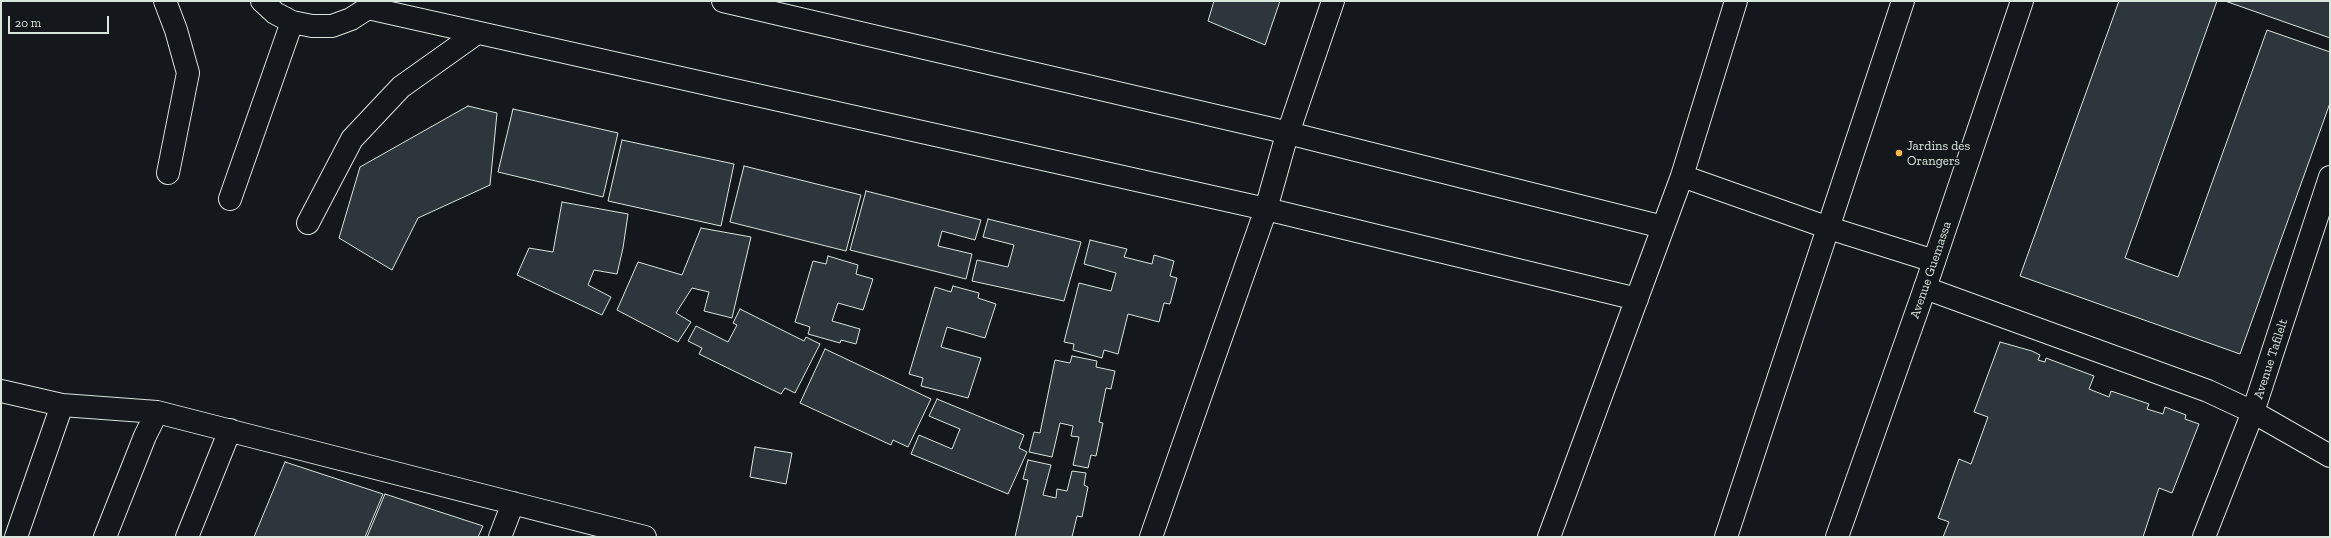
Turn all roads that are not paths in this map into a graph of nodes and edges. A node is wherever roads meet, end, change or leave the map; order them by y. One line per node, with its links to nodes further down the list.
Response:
1 (165, 1): 12 (street)
2 (262, 1): 9 (street)
3 (723, 1): 11 (street)
4 (1333, 1): 11 (street)
5 (1736, 1): 13 (street)
6 (1903, 1): 19 (street)
7 (2022, 1): 20 (street, Avenue Guemassa)
8 (371, 5): 9 (street); 10 (street)
9 (292, 22): 15 (street)
10 (477, 33): 16 (street); 17 (street)
11 (1290, 133): 16 (street); 18 (street)
12 (168, 173)
13 (1682, 176): 18 (street); 19 (street)
14 (2330, 177): 26 (street, Avenue Tafilelt)
15 (230, 199)
16 (1266, 209): 22 (street); 35 (street)
17 (308, 223)
18 (1663, 227): 22 (street)
19 (1829, 228): 20 (street); 37 (street)
20 (1934, 261): 21 (street, Avenue Guemassa)
21 (1925, 288): 26 (street); 38 (street, Avenue Guemassa)
22 (1636, 299): 36 (street)
23 (1, 391): 24 (street)
24 (62, 405): 25 (street); 30 (street)
25 (157, 412): 27 (street); 31 (street)
26 (2253, 412): 28 (street); 39 (street, Avenue Tafilelt)
27 (230, 430): 29 (street); 32 (street)
28 (2330, 456)
29 (513, 503): 33 (street); 34 (street)
30 (16, 537)
31 (105, 537)
32 (187, 537)
33 (500, 537)
34 (644, 537)
35 (1152, 537)
36 (1549, 537)
37 (1726, 537)
38 (1837, 537)
39 (2204, 537)

